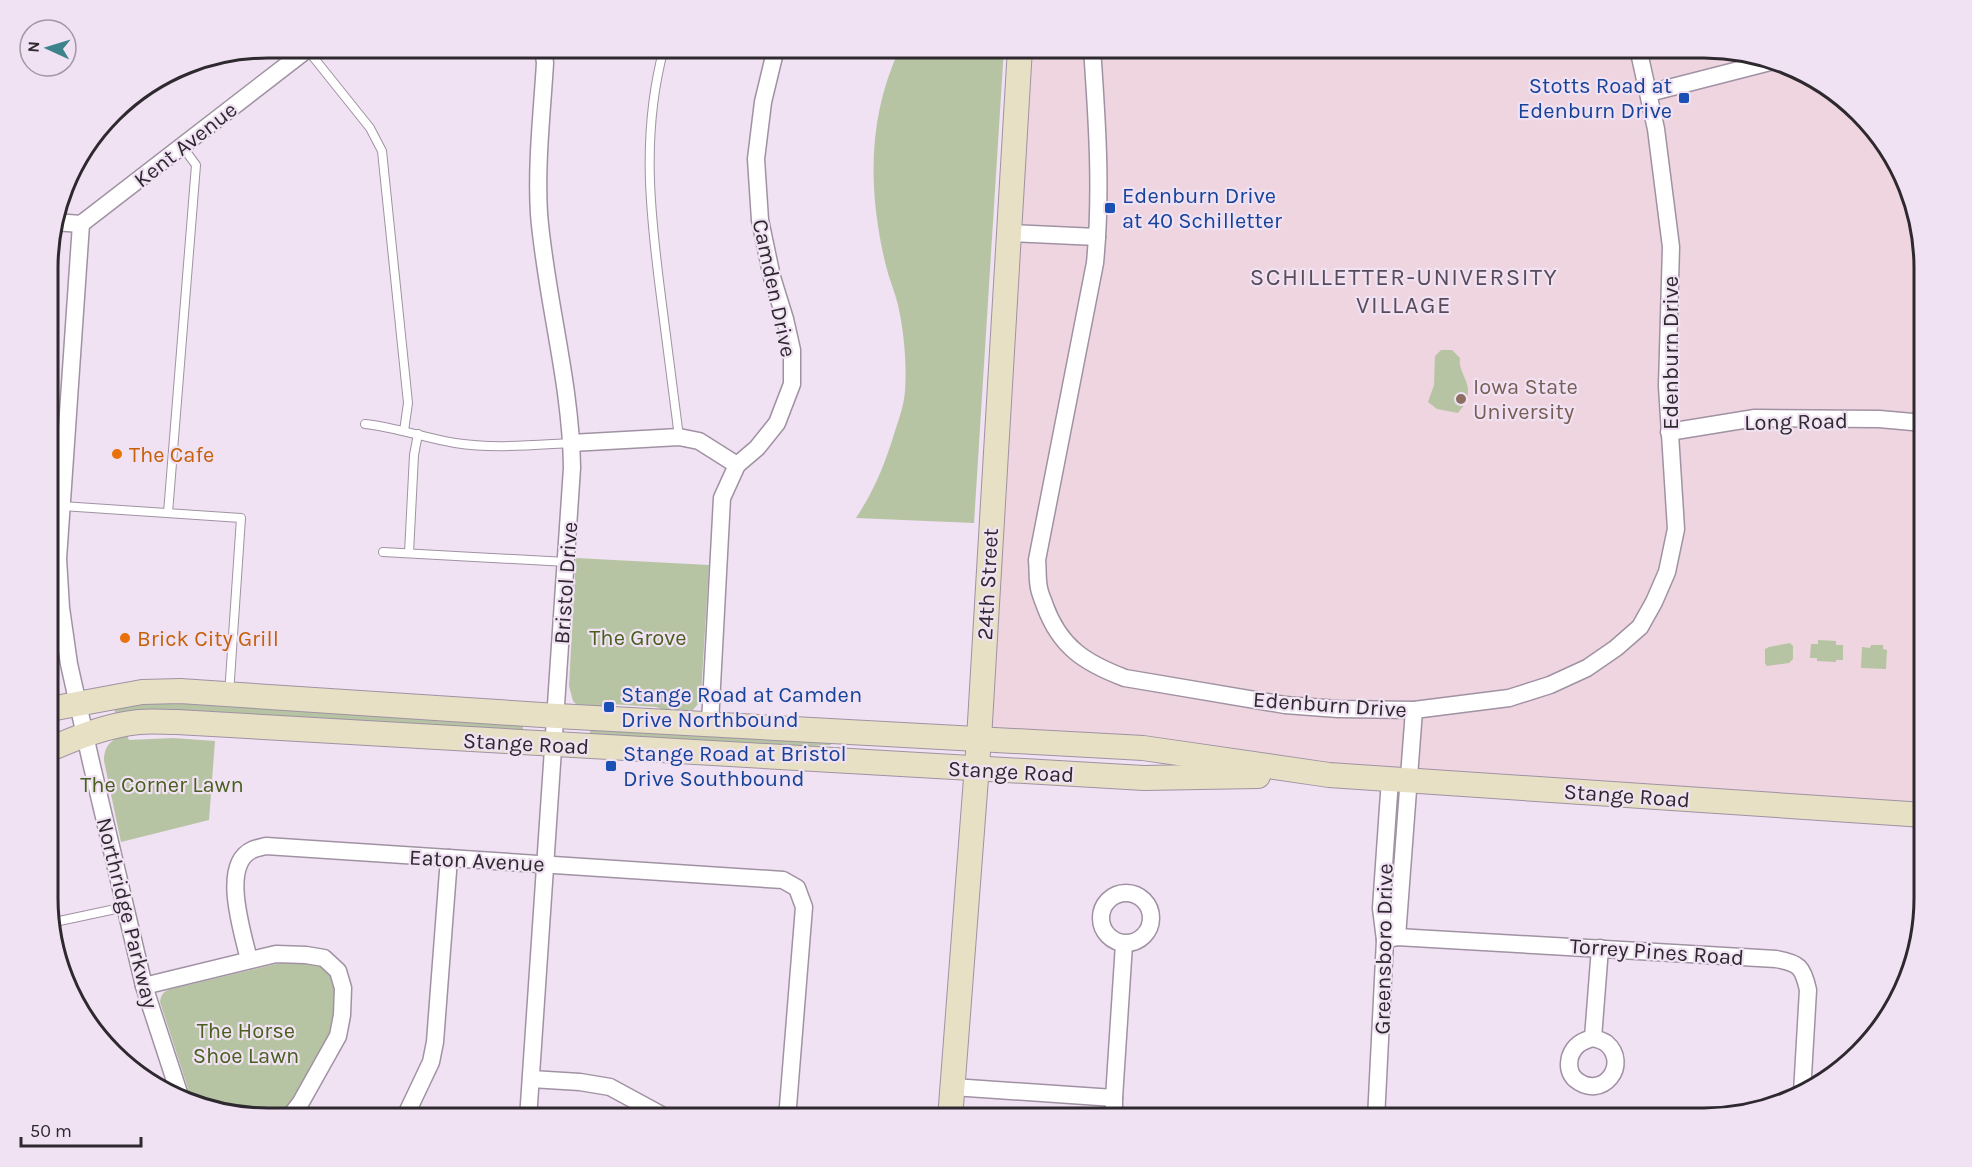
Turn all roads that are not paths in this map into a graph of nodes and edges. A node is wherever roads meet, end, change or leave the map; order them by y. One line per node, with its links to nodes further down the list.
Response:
1 (295, 58): 11 (street, Kent Avenue)
2 (314, 58): 18 (lane)
3 (544, 58): 22 (street, Bristol Drive)
4 (662, 58): 21 (lane)
5 (774, 58): 23 (street, Camden Drive)
6 (1019, 58): 14 (main road, 24th Street)
7 (1092, 58): 15 (street, Edenburn Drive)
8 (1640, 58): 10 (street, Edenburn Drive)
9 (1756, 66): 10 (street)
10 (1649, 93): 19 (street, Edenburn Drive)
11 (182, 146): 13 (street, Kent Avenue); 25 (lane)
12 (64, 223): 13 (street)
13 (81, 224): 24 (street, Northridge Parkway)
14 (1009, 233): 15 (street); 38 (main road, 24th Street)
15 (1097, 237): 34 (street, Edenburn Drive)
16 (1913, 422): 19 (street, Long Road)
17 (364, 423): 18 (lane)
18 (404, 431): 20 (lane)
19 (1669, 432): 34 (street, Edenburn Drive)
20 (418, 434): 22 (lane); 28 (lane)
21 (679, 437): 22 (street); 23 (street)
22 (572, 443): 29 (street, Bristol Drive)
23 (737, 465): 36 (street, Camden Drive)
24 (62, 506): 25 (lane); 26 (street, Northridge Parkway)
25 (168, 513): 31 (lane)
26 (58, 532)
27 (383, 552): 28 (lane)
28 (408, 553): 29 (lane)
29 (567, 562): 35 (street, Bristol Drive)
30 (58, 585): 32 (street, Northridge Parkway)
31 (229, 694): 32 (main road, Stange Road); 35 (main road, Stange Road)
32 (78, 704): 33 (main road, Stange Road); 37 (street, Northridge Parkway)
33 (58, 708)
34 (1414, 710): 43 (street, Greensboro Drive)
35 (557, 716): 36 (main road, Stange Road); 39 (street, Bristol Drive)
36 (710, 723): 38 (main road, Stange Road)
37 (85, 735): 39 (main road, Stange Road); 40 (main road, Stange Road); 47 (street, Northridge Parkway)
38 (979, 739): 41 (main road, 24th Street); 42 (main road, Stange Road)
39 (555, 744): 41 (main road, Stange Road); 46 (street, Bristol Drive)
40 (58, 746)
41 (976, 769): 42 (main road, Stange Road); 58 (main road, 24th Street)
42 (1329, 775): 43 (main road, Stange Road)
43 (1400, 780): 44 (main road, Stange Road); 49 (street, Greensboro Drive)
44 (1913, 814)
45 (449, 858): 46 (street, Eaton Avenue); 52 (street, Eaton Avenue); 61 (street)
46 (546, 864): 55 (street, Bristol Drive); 64 (street, Eaton Avenue)
47 (125, 907): 48 (lane); 53 (street, Northridge Parkway)
48 (60, 921)
49 (1391, 938): 51 (street, Torrey Pines Road); 67 (street, Greensboro Drive)
50 (1124, 944): 59 (street)
51 (1600, 948): 54 (street); 56 (street, Torrey Pines Road)
52 (249, 960): 53 (street); 60 (street)
53 (144, 986): 57 (street, Northridge Parkway)
54 (1593, 1038)
55 (531, 1079): 62 (street, Bristol Drive); 63 (street)
56 (1803, 1083)
57 (177, 1087)
58 (953, 1088): 59 (street); 65 (main road, 24th Street)
59 (1114, 1098): 66 (street)
60 (296, 1108)
61 (409, 1108)
62 (529, 1108)
63 (649, 1108)
64 (788, 1108)
65 (951, 1108)
66 (1114, 1108)
67 (1377, 1108)

